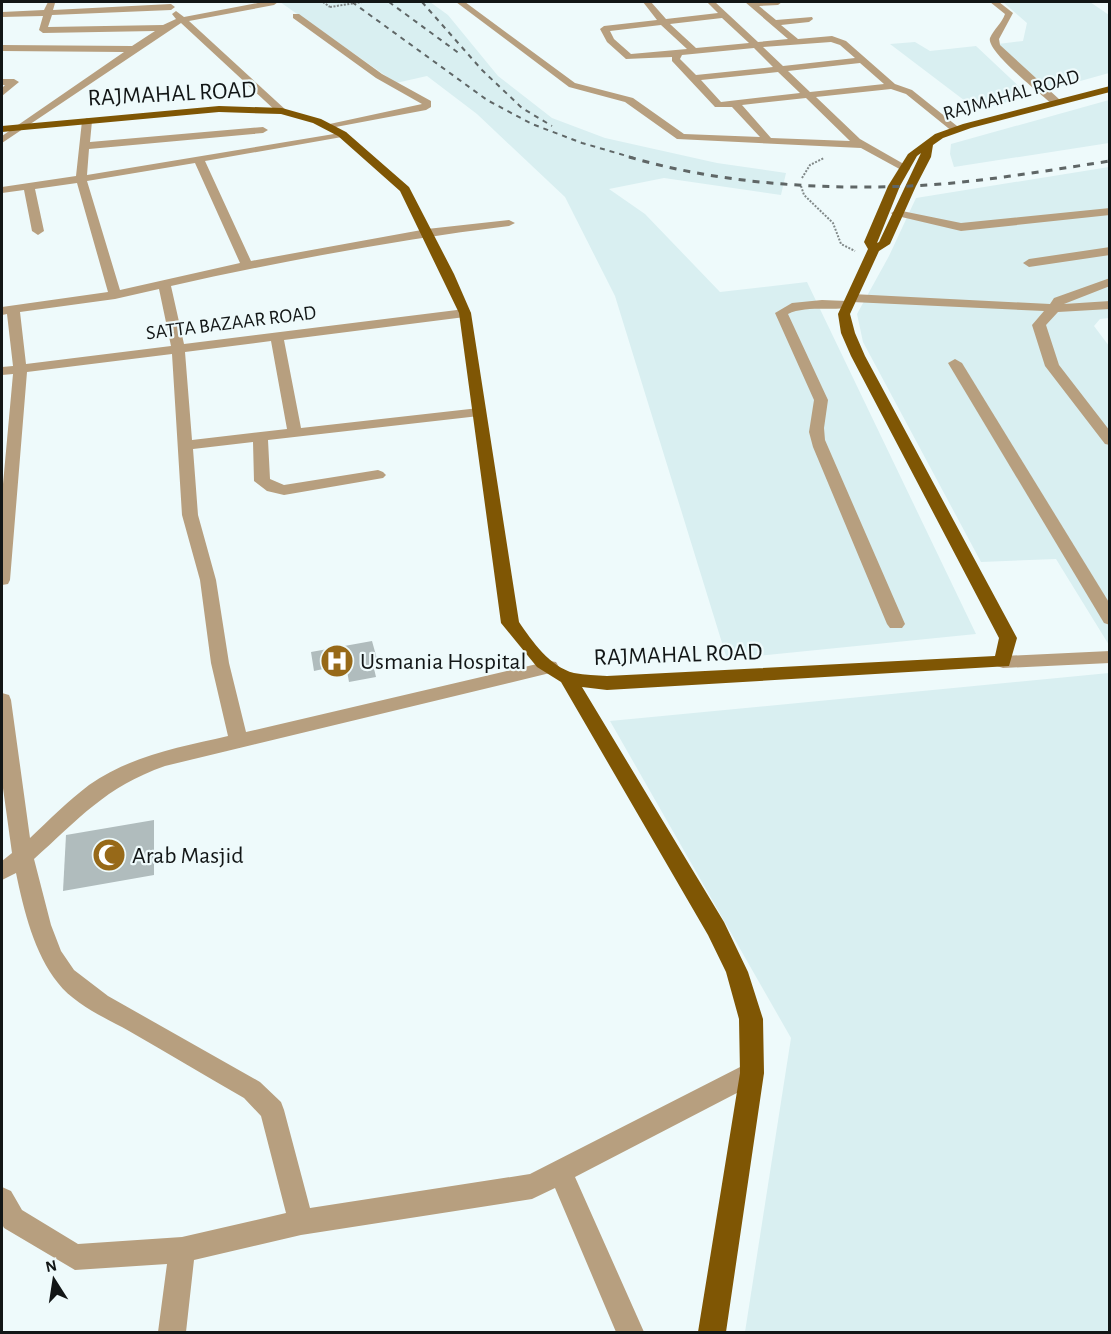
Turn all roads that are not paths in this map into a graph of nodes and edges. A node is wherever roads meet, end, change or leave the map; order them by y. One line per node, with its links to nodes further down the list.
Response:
1 (51, 2): 12 (street)
2 (274, 2): 17 (street)
3 (460, 2): 47 (street)
4 (647, 2): 19 (street)
5 (711, 2): 14 (street)
6 (778, 2): 8 (street)
7 (994, 2): 38 (street)
8 (751, 3): 18 (street)
9 (168, 4): 11 (street); 17 (street)
10 (85, 6): 11 (street); 12 (street)
11 (140, 9): 20 (street)
12 (48, 13): 13 (street); 20 (street)
13 (2, 15)
14 (723, 15): 19 (street); 23 (street)
15 (296, 16): 46 (street)
16 (809, 19): 18 (street)
17 (181, 20): 21 (street); 40 (street)
18 (774, 23): 22 (street)
19 (665, 24): 26 (street); 27 (street)
20 (133, 28): 21 (street); 25 (street)
21 (165, 28): 25 (street)
22 (795, 41): 23 (street); 30 (street)
23 (755, 46): 26 (street); 31 (street)
24 (2, 48): 25 (street)
25 (128, 49): 42 (street)
26 (694, 51): 27 (street)
27 (678, 54): 32 (street)
28 (2, 58): 29 (street)
29 (26, 58)
30 (861, 60): 31 (street); 34 (street)
31 (779, 69): 32 (street); 37 (street)
32 (694, 78): 39 (street)
33 (2, 82): 36 (street)
34 (891, 86): 37 (street); 45 (street)
35 (1110, 88): 38 (main road, RAJMAHAL ROAD)
36 (2, 93)
37 (807, 95): 39 (street); 49 (street)
38 (1056, 102): 45 (main road, RAJMAHAL ROAD)
39 (735, 104): 47 (street)
40 (282, 111): 41 (main road, RAJMAHAL ROAD); 46 (main road, RAJMAHAL ROAD)
41 (87, 121): 42 (main road, RAJMAHAL ROAD); 50 (street)
42 (22, 127): 43 (main road, RAJMAHAL ROAD); 48 (street)
43 (2, 129)
44 (263, 130): 50 (street)
45 (957, 130): 51 (main road, RAJMAHAL ROAD)
46 (335, 131): 52 (street); 61 (main road, RAJMAHAL ROAD)
47 (767, 139): 49 (street)
48 (2, 140)
49 (862, 145): 53 (street)
50 (84, 146): 54 (street)
51 (928, 146): 53 (main road, RAJMAHAL ROAD); 58 (main road, RAJMAHAL ROAD)
52 (199, 160): 54 (street); 65 (street)
53 (905, 169): 63 (main road, RAJMAHAL ROAD)
54 (81, 179): 55 (street); 68 (street)
55 (29, 186): 56 (street); 60 (street)
56 (2, 189)
57 (1110, 211): 58 (street)
58 (897, 213): 63 (main road, RAJMAHAL ROAD)
59 (509, 223): 61 (street)
60 (38, 231)
61 (426, 233): 65 (street); 73 (main road, RAJMAHAL ROAD)
62 (1110, 251): 64 (street)
63 (871, 256): 69 (main road, RAJMAHAL ROAD)
64 (1029, 262)
65 (247, 265): 67 (street)
66 (1110, 282): 71 (street)
67 (164, 283): 68 (street); 75 (street)
68 (114, 295): 72 (street)
69 (849, 301): 71 (street); 87 (street); 89 (main road, RAJMAHAL ROAD)
70 (1110, 305): 71 (street)
71 (1054, 308): 82 (street)
72 (7, 311): 77 (street)
73 (465, 313): 74 (street, SATTA BAZAAR ROAD); 79 (main road, RAJMAHAL ROAD)
74 (277, 336): 75 (street, SATTA BAZAAR ROAD); 80 (street)
75 (178, 349): 77 (street, SATTA BAZAAR ROAD); 83 (street)
76 (955, 363): 86 (street)
77 (20, 369): 78 (street, SATTA BAZAAR ROAD); 85 (street)
78 (2, 371)
79 (479, 412): 80 (street); 90 (main road, RAJMAHAL ROAD)
80 (295, 432): 81 (street)
81 (260, 436): 83 (street); 84 (street)
82 (1110, 441)
83 (185, 446): 92 (street)
84 (378, 475)
85 (2, 580)
86 (1110, 619)
87 (896, 624)
88 (1110, 657): 89 (street)
89 (1003, 662): 90 (main road, RAJMAHAL ROAD)
90 (559, 673): 92 (street); 95 (main road)
91 (2, 700): 93 (street)
92 (238, 741): 93 (street)
93 (24, 858): 94 (street); 98 (street)
94 (2, 872)
95 (752, 1073): 96 (street); 102 (main road)
96 (560, 1171): 98 (street); 101 (street)
97 (2, 1200): 99 (street)
98 (301, 1222): 99 (street)
99 (182, 1250): 100 (street)
100 (172, 1332)
101 (630, 1332)
102 (712, 1332)

